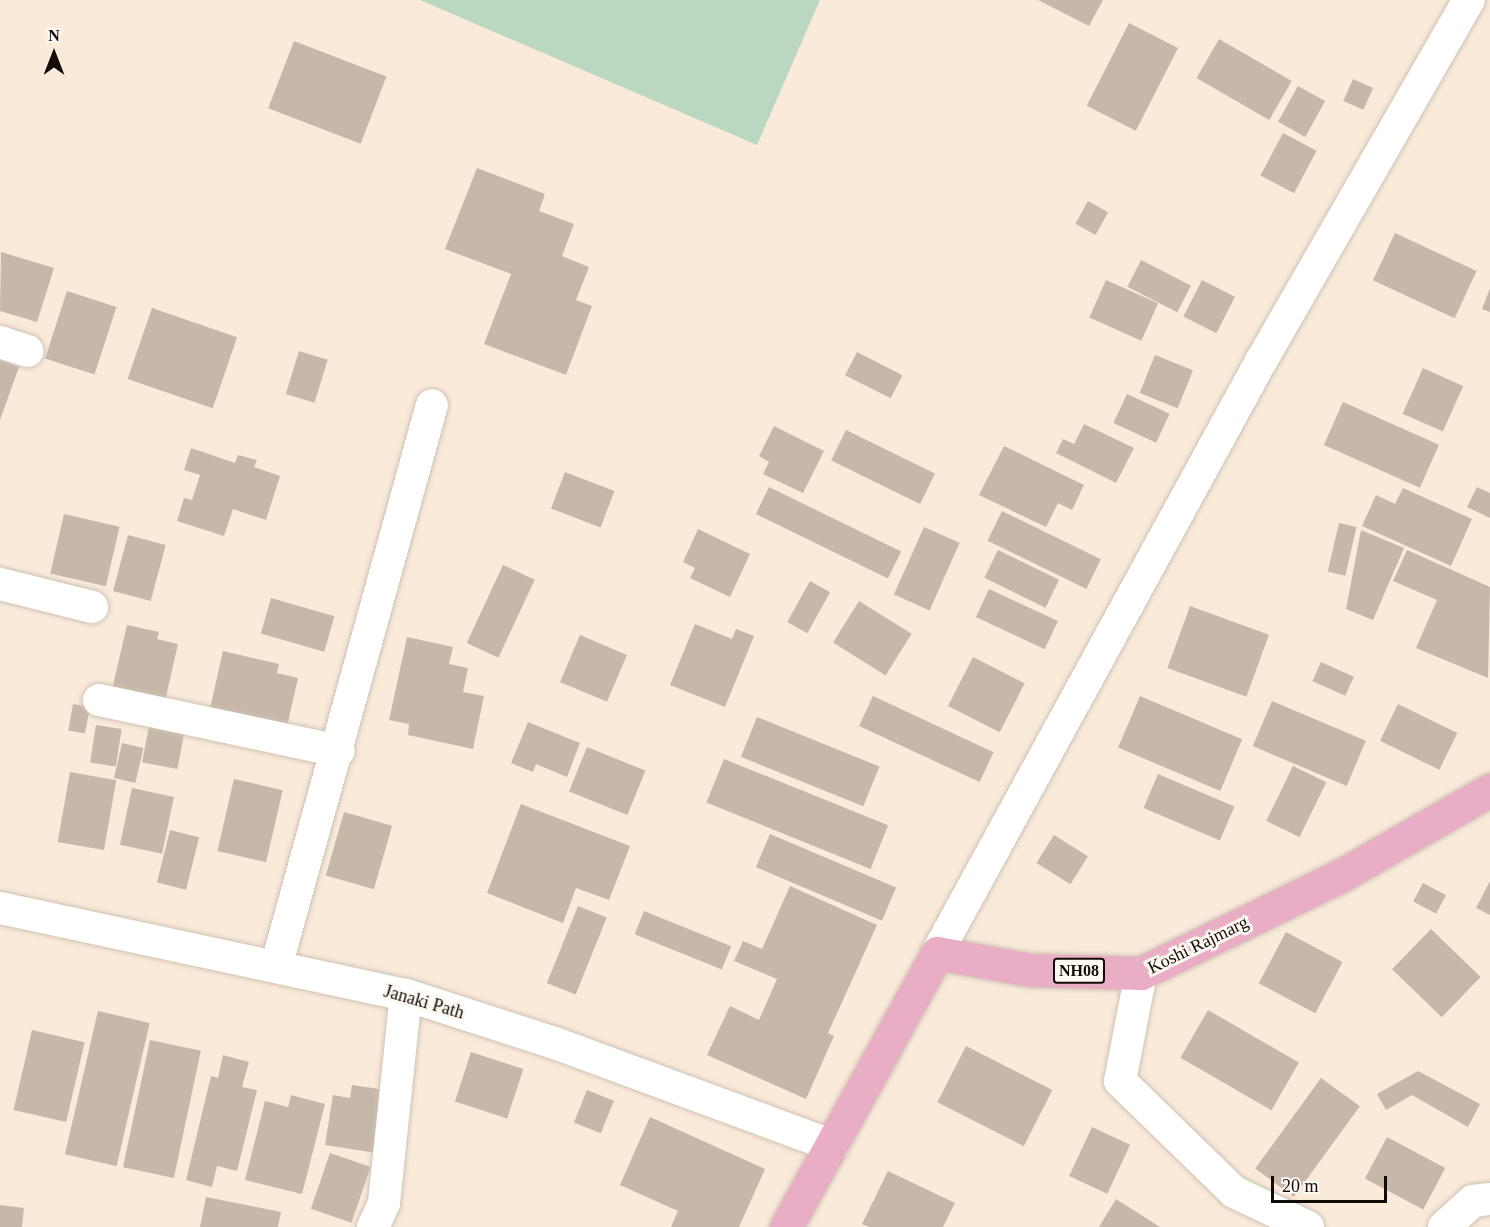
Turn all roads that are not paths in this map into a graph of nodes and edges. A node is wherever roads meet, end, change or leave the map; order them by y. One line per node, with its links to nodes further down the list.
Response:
1 (1469, 0): 9 (street)
2 (432, 405): 6 (street)
3 (0, 584): 4 (street)
4 (92, 607)
5 (99, 700): 6 (street)
6 (339, 751): 10 (street)
7 (1490, 790): 11 (main road, Koshi Rajmarg / NH08)
8 (0, 908): 10 (street, Janaki Path)
9 (937, 953): 11 (main road, Koshi Rajmarg / NH08); 13 (main road)
10 (276, 967): 12 (street, Janaki Path)
11 (1141, 973): 17 (street)
12 (406, 995): 13 (street, Janaki Path); 15 (street)
13 (833, 1146): 16 (main road)
14 (1490, 1199): 18 (street)
15 (373, 1227)
16 (786, 1227)
17 (1308, 1227)
18 (1444, 1227)

